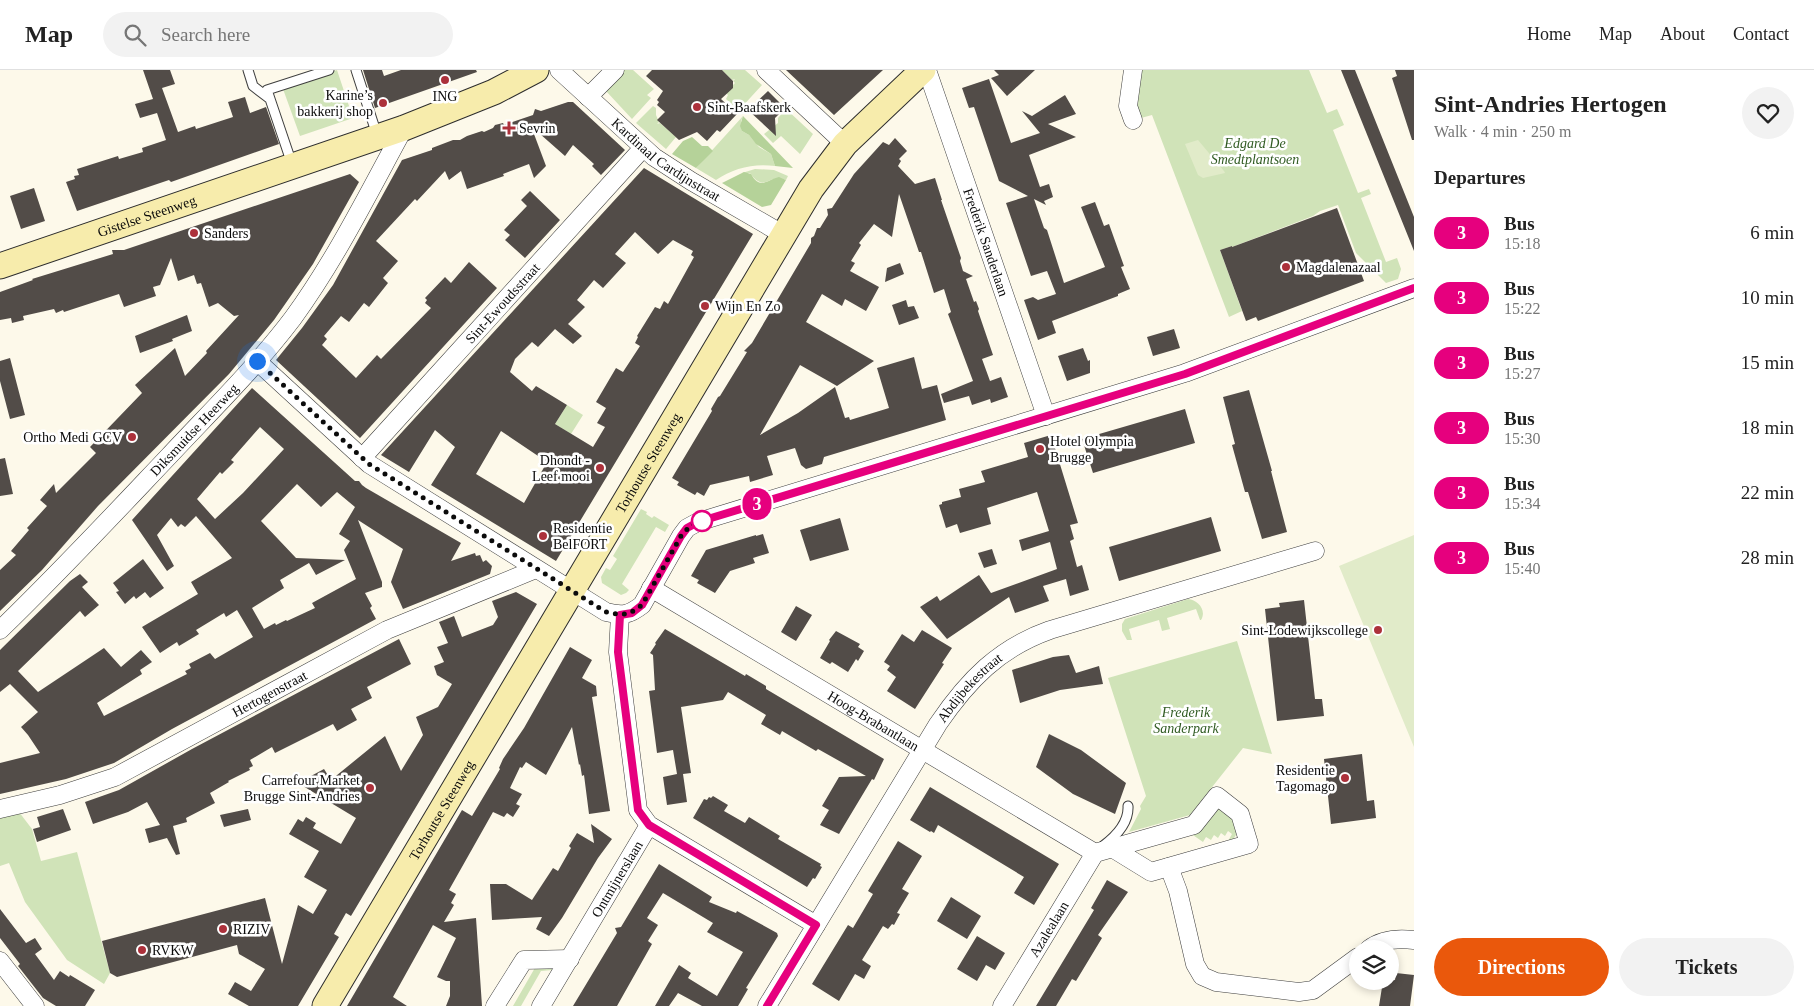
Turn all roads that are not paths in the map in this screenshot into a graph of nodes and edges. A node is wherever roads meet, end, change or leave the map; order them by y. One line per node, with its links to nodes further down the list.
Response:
1 (248, 70): 12 (lane)
2 (328, 70): 12 (lane)
3 (356, 70): 15 (lane)
4 (536, 70): 14 (main road, Gistelse Steenweg)
5 (559, 70): 11 (street, Kardinaal Cardijnstraat)
6 (614, 70): 11 (street)
7 (766, 70): 16 (street)
8 (923, 70): 16 (main road, Torhoutse Steenweg)
9 (927, 70): 23 (street, Frederik Sanderlaan)
10 (1133, 70): 13 (street)
11 (588, 97): 17 (street, Kardinaal Cardijnstraat)
12 (270, 99): 18 (lane)
13 (1133, 120)
14 (404, 128): 15 (main road, Gistelse Steenweg); 22 (street, Diksmuidse Heerweg)
15 (378, 138): 18 (main road, Gistelse Steenweg)
16 (846, 144): 19 (main road, Torhoutse Steenweg)
17 (643, 148): 19 (street, Kardinaal Cardijnstraat); 24 (street, Sint-Ewoudsstraat)
18 (293, 167): 20 (main road, Gistelse Steenweg)
19 (784, 235): 28 (main road, Torhoutse Steenweg)
20 (0, 266)
21 (1414, 288): 23 (street)
22 (257, 361): 24 (street); 30 (street, Diksmuidse Heerweg)
23 (1046, 416): 27 (street)
24 (362, 458): 26 (street)
25 (1315, 552): 31 (street, Abdijbekestraat)
26 (536, 569): 28 (street); 33 (street, Hertogenstraat)
27 (652, 588): 29 (street); 31 (street, Hoog-Brabantlaan)
28 (572, 590): 29 (street); 45 (main road, Torhoutse Steenweg)
29 (620, 615): 34 (street, Ontmijnerslaan)
30 (0, 630)
31 (922, 749): 36 (street, Hoog-Brabantlaan); 38 (street, Abdijbekestraat)
32 (1128, 806): 36 (lane)
33 (0, 809)
34 (649, 825): 38 (street); 41 (street, Ontmijnerslaan)
35 (1112, 848): 36 (street); 37 (street); 37 (street)
36 (1095, 852): 49 (street, Azalealaan)
37 (1169, 867): 43 (street)
38 (816, 925): 48 (street, Abdijbekestraat)
39 (1389, 940): 40 (street)
40 (1414, 940)
41 (570, 959): 46 (street); 47 (street, Ontmijnerslaan)
42 (0, 961): 44 (street)
43 (1349, 964)
44 (35, 1006)
45 (325, 1006)
46 (495, 1006)
47 (541, 1006)
48 (767, 1006)
49 (1002, 1006)

